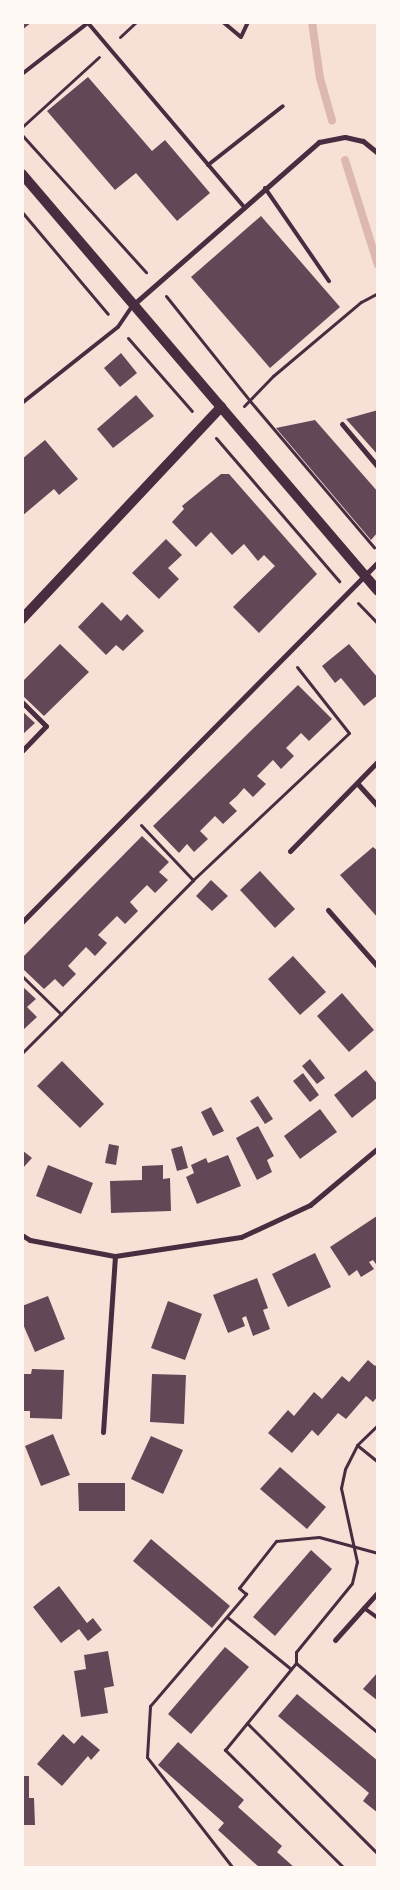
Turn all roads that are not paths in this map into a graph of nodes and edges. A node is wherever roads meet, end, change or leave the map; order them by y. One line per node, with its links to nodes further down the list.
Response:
1 (223, 22): 2 (lane)
2 (248, 22)
3 (89, 23): 4 (lane); 7 (lane)
4 (22, 74)
5 (283, 106): 7 (lane)
6 (378, 153): 9 (street)
7 (208, 165): 10 (lane)
8 (22, 174): 12 (main road)
9 (265, 188): 10 (street); 11 (lane)
10 (243, 206): 12 (street)
11 (328, 281)
12 (134, 304): 13 (lane); 14 (main road)
13 (22, 404)
14 (221, 407): 18 (main road); 20 (main road)
15 (342, 424): 16 (street)
16 (378, 467)
17 (378, 562): 18 (street)
18 (365, 576): 19 (main road); 28 (street)
19 (378, 591)
20 (24, 614)
21 (22, 702): 22 (street)
22 (22, 751)
23 (378, 761): 24 (street)
24 (357, 783): 25 (street); 26 (street)
25 (378, 806)
26 (290, 851)
27 (328, 910): 29 (street)
28 (22, 922)
29 (378, 967)
30 (378, 1148): 32 (street)
31 (22, 1235): 32 (street)
32 (115, 1256): 33 (street)
33 (103, 1432)
34 (378, 1592): 35 (street)
35 (364, 1608): 36 (lane); 37 (street)
36 (378, 1618)
37 (335, 1640)

